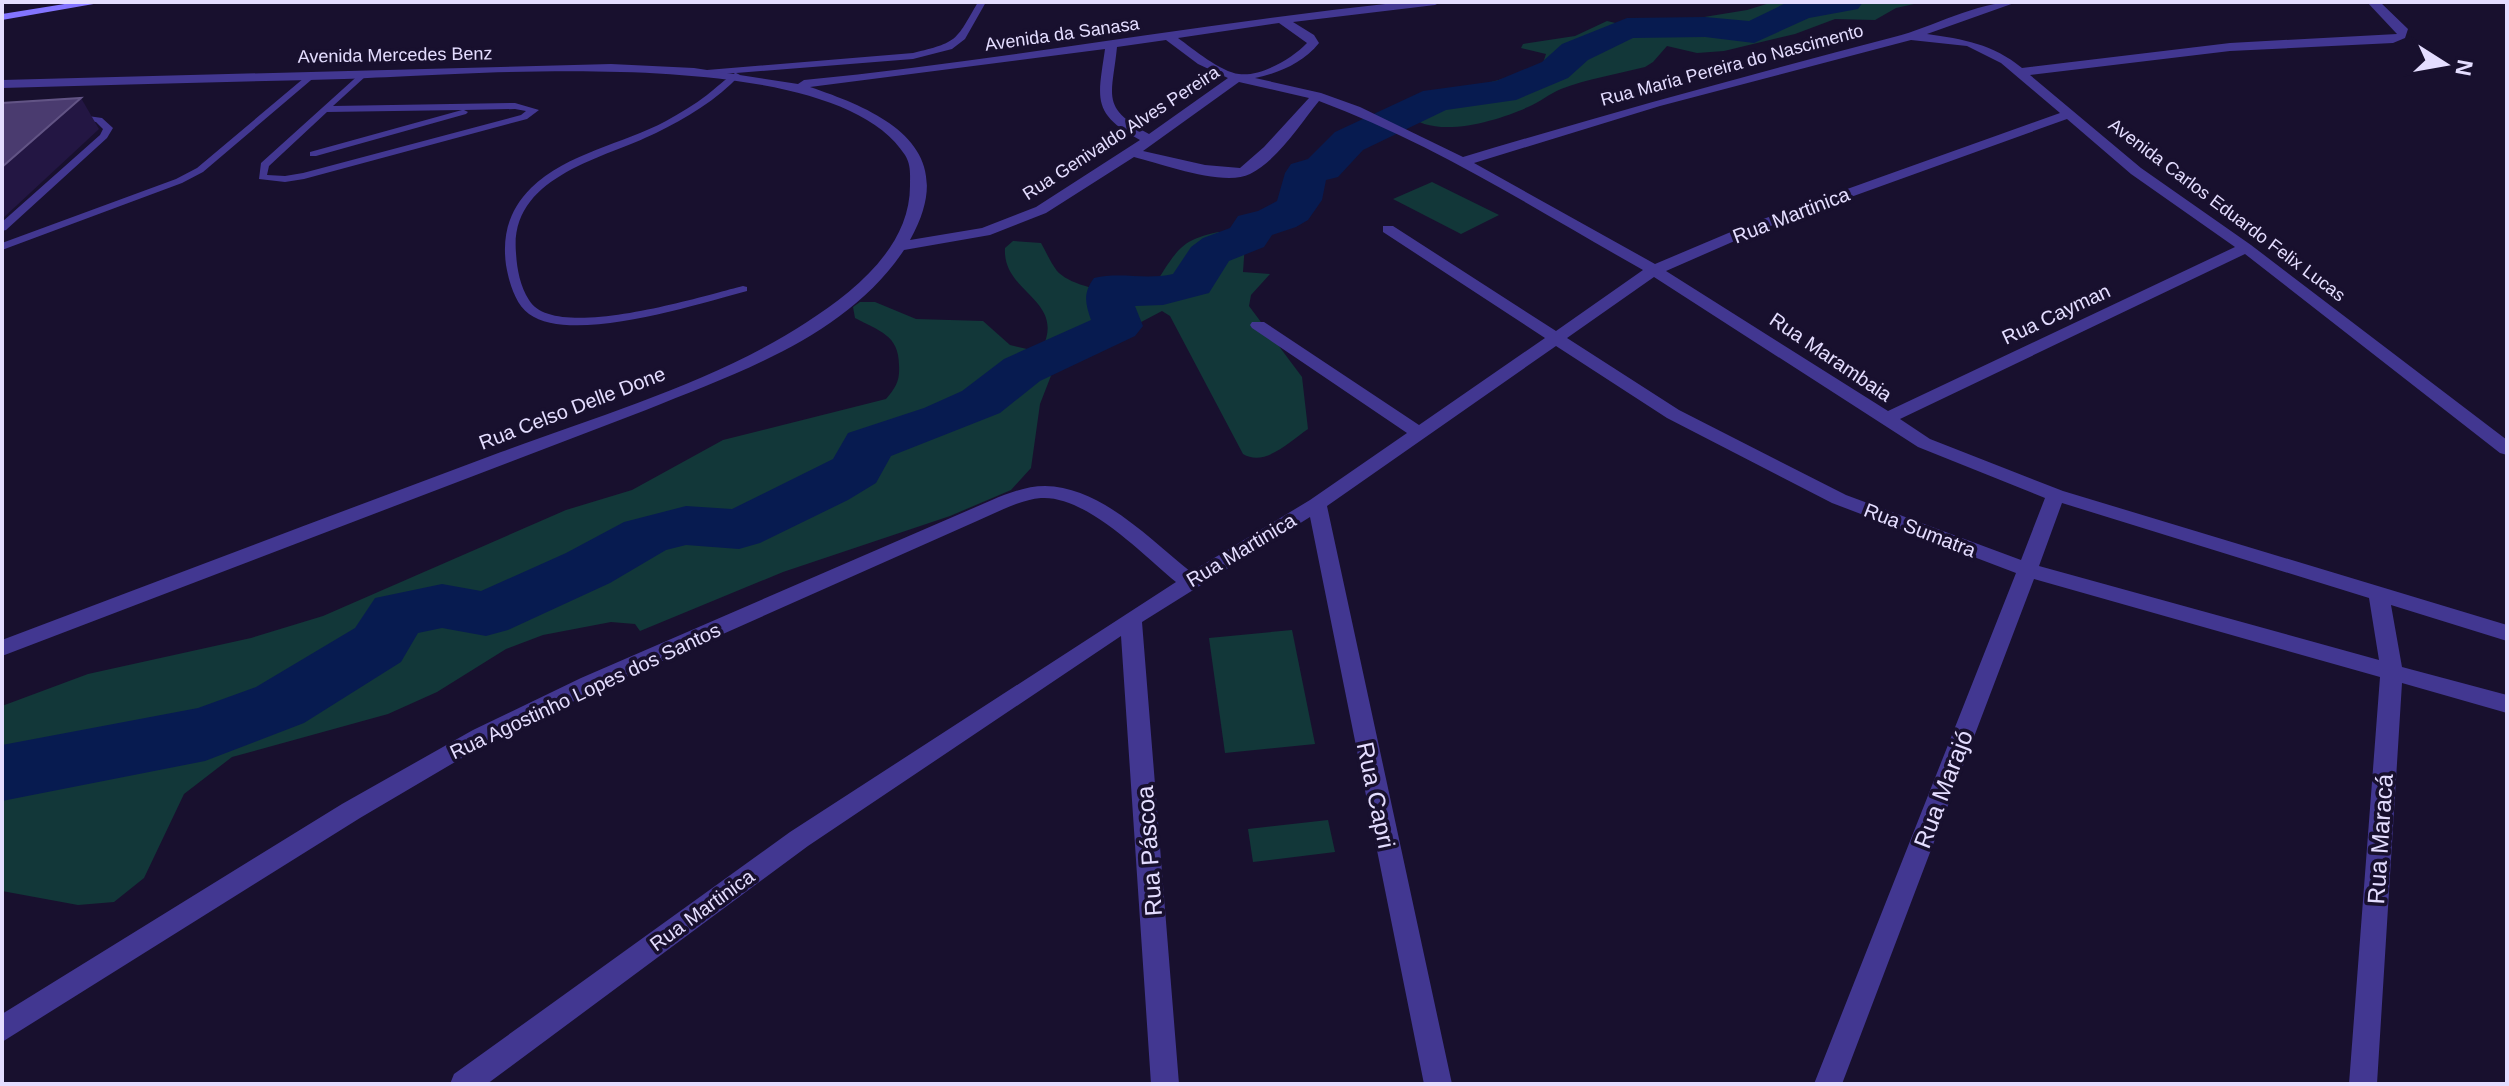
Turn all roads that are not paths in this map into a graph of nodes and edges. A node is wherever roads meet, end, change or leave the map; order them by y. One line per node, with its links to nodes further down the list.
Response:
1 (99, 2): 6 (main road)
2 (982, 2): 11 (lane)
3 (1435, 2): 7 (street, Avenida da Sanasa)
4 (2011, 2): 9 (street, Rua Maria Pereira do Nascimento)
5 (2373, 2): 12 (street)
6 (2, 17)
7 (1280, 19): 8 (street, Avenida da Sanasa); 16 (street, Rua Genivaldo Alves Pereira)
8 (1168, 36): 10 (street, Avenida da Sanasa); 16 (street, Rua Marambaia)
9 (1911, 36): 12 (street, Avenida Carlos Eduardo Felix Lucas); 27 (street, Rua Maria Pereira do Nascimento)
10 (1111, 45): 18 (street, Avenida da Sanasa); 24 (street)
11 (710, 72): 13 (street, Avenida Mercedes Benz); 15 (street, Avenida Mercedes Benz)
12 (2021, 72): 22 (street, Avenida Carlos Eduardo Felix Lucas)
13 (363, 74): 14 (street, Avenida Mercedes Benz); 21 (lane)
14 (313, 75): 17 (street, Avenida Mercedes Benz); 31 (lane)
15 (736, 75): 18 (street, Avenida Mercedes Benz); 34 (lane)
16 (1237, 78): 19 (street, Rua Marambaia); 24 (street, Rua Genivaldo Alves Pereira)
17 (2, 84)
18 (788, 85): 30 (street, Rua Celso Delle Done)
19 (1317, 96): 25 (street); 27 (street, Rua Marambaia)
20 (482, 107): 21 (lane); 21 (lane); 26 (lane)
21 (326, 109)
22 (2069, 114): 32 (street, Avenida Carlos Eduardo Felix Lucas); 33 (street, Rua Martinica)
23 (63, 117): 28 (lane)
24 (1149, 139): 25 (street, Rua Genivaldo Alves Pereira)
25 (1132, 152): 30 (street, Rua Genivaldo Alves Pereira)
26 (313, 154)
27 (1462, 162): 33 (street, Rua Marambaia)
28 (2, 228)
29 (1388, 229): 36 (street, Rua Sumatra)
30 (900, 246): 47 (street, Rua Celso Delle Done)
31 (2, 247)
32 (2246, 248): 37 (street, Rua Cayman); 39 (street, Avenida Carlos Eduardo Felix Lucas)
33 (1654, 270): 36 (street, Rua Martinica); 37 (street, Rua Marambaia)
34 (743, 289)
35 (1258, 325): 38 (street)
36 (1560, 338): 38 (street, Rua Martinica); 42 (street, Rua Sumatra)
37 (1884, 420): 40 (street, Rua Marambaia)
38 (1417, 432): 41 (street, Rua Martinica)
39 (2507, 449)
40 (2056, 495): 42 (street, Rua Marajó); 44 (street, Rua Marambaia)
41 (1317, 504): 43 (street, Rua Martinica); 53 (street, Rua Capri)
42 (2028, 570): 48 (street, Rua Sumatra); 54 (street, Rua Marajó)
43 (1189, 581): 45 (street, Rua Martinica); 50 (street, Rua Agostinho Lopes dos Santos)
44 (2379, 595): 46 (street, Rua Marambaia); 48 (street, Rua Maracá)
45 (1131, 619): 51 (street, Rua Martinica); 52 (street, Rua Páscoa)
46 (2507, 633)
47 (2, 648)
48 (2392, 670): 49 (street, Rua Sumatra); 55 (street, Rua Maracá)
49 (2507, 704)
50 (2, 1029)
51 (464, 1084)
52 (1165, 1084)
53 (1438, 1084)
54 (1828, 1084)
55 (2363, 1084)

